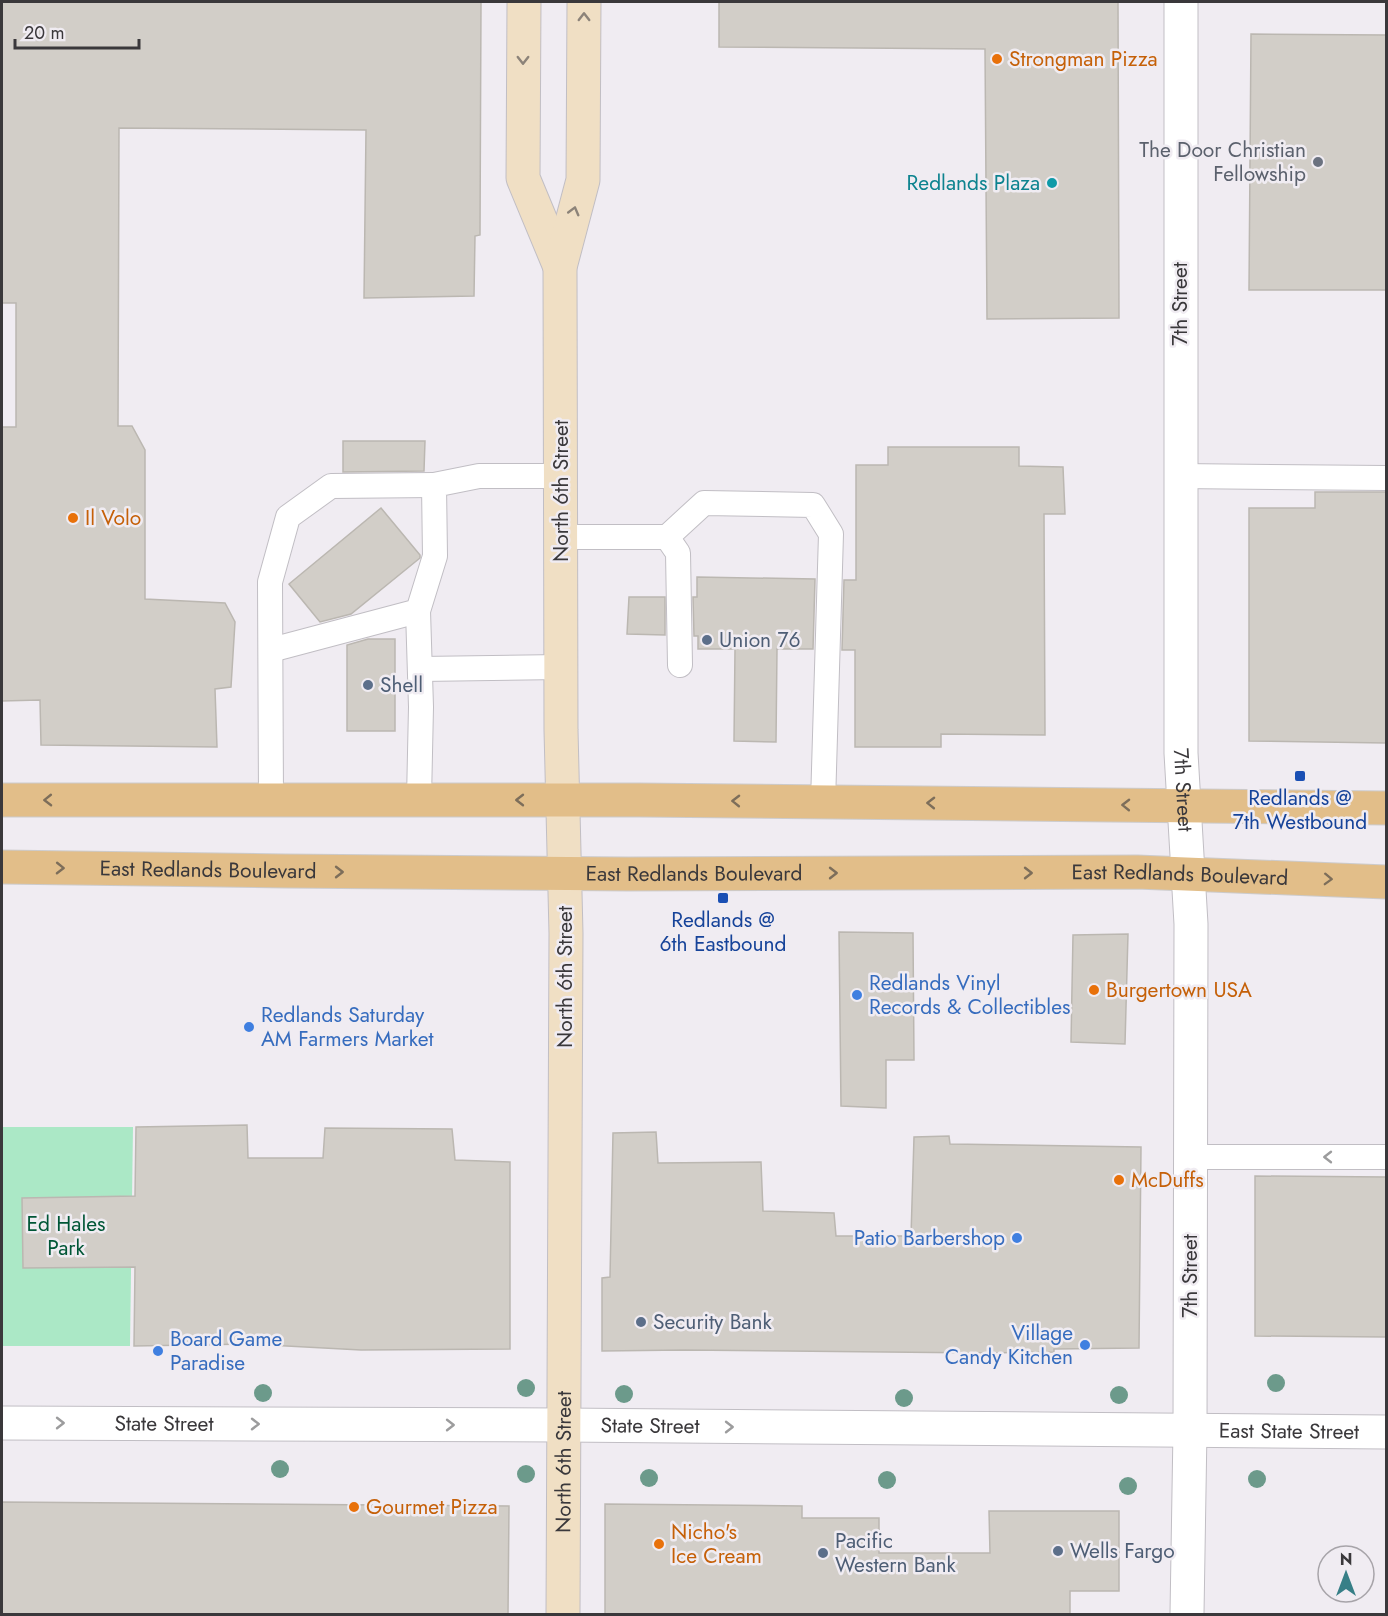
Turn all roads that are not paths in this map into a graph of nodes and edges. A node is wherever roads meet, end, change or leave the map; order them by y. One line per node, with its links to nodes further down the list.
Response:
1 (524, 2): 4 (main road, North 6th Street, one-way to 4)
2 (584, 2): 4 (main road, North 6th Street, one-way to 2)
3 (1181, 2): 6 (street, 7th Street)
4 (560, 267): 5 (main road, North 6th Street)
5 (560, 476): 8 (lane); 9 (main road, North 6th Street)
6 (1179, 476): 7 (lane); 21 (street, 7th Street)
7 (1386, 477)
8 (434, 485): 11 (lane); 12 (lane)
9 (560, 537): 10 (lane); 14 (main road, North 6th Street)
10 (667, 537): 13 (lane); 20 (lane)
11 (418, 611): 12 (lane); 15 (lane)
12 (271, 650): 16 (lane)
13 (680, 665)
14 (561, 667): 15 (lane); 19 (main road, North 6th Street)
15 (420, 669): 17 (lane)
16 (272, 799): 17 (main road); 18 (main road, one-way to 18)
17 (419, 799): 19 (main road, one-way to 17)
18 (2, 800)
19 (562, 800): 20 (main road, one-way to 19); 24 (main road, North 6th Street)
20 (823, 802): 21 (main road, one-way to 20)
21 (1185, 806): 22 (main road); 25 (street, 7th Street)
22 (1386, 808)
23 (2, 867): 24 (main road, East Redlands Boulevard, one-way to 24)
24 (565, 873): 25 (main road, East Redlands Boulevard, one-way to 25); 30 (main road, North 6th Street)
25 (1190, 874): 26 (main road, East Redlands Boulevard, one-way to 26); 27 (street, 7th Street)
26 (1386, 882)
27 (1191, 1157): 28 (lane, one-way to 27); 31 (street, 7th Street)
28 (1386, 1157)
29 (2, 1423): 30 (street, State Street, one-way to 30)
30 (562, 1425): 31 (street, State Street, one-way to 31); 33 (main road, North 6th Street)
31 (1190, 1430): 32 (street, East State Street); 34 (street, 7th Street)
32 (1386, 1432)
33 (563, 1614)
34 (1187, 1614)

